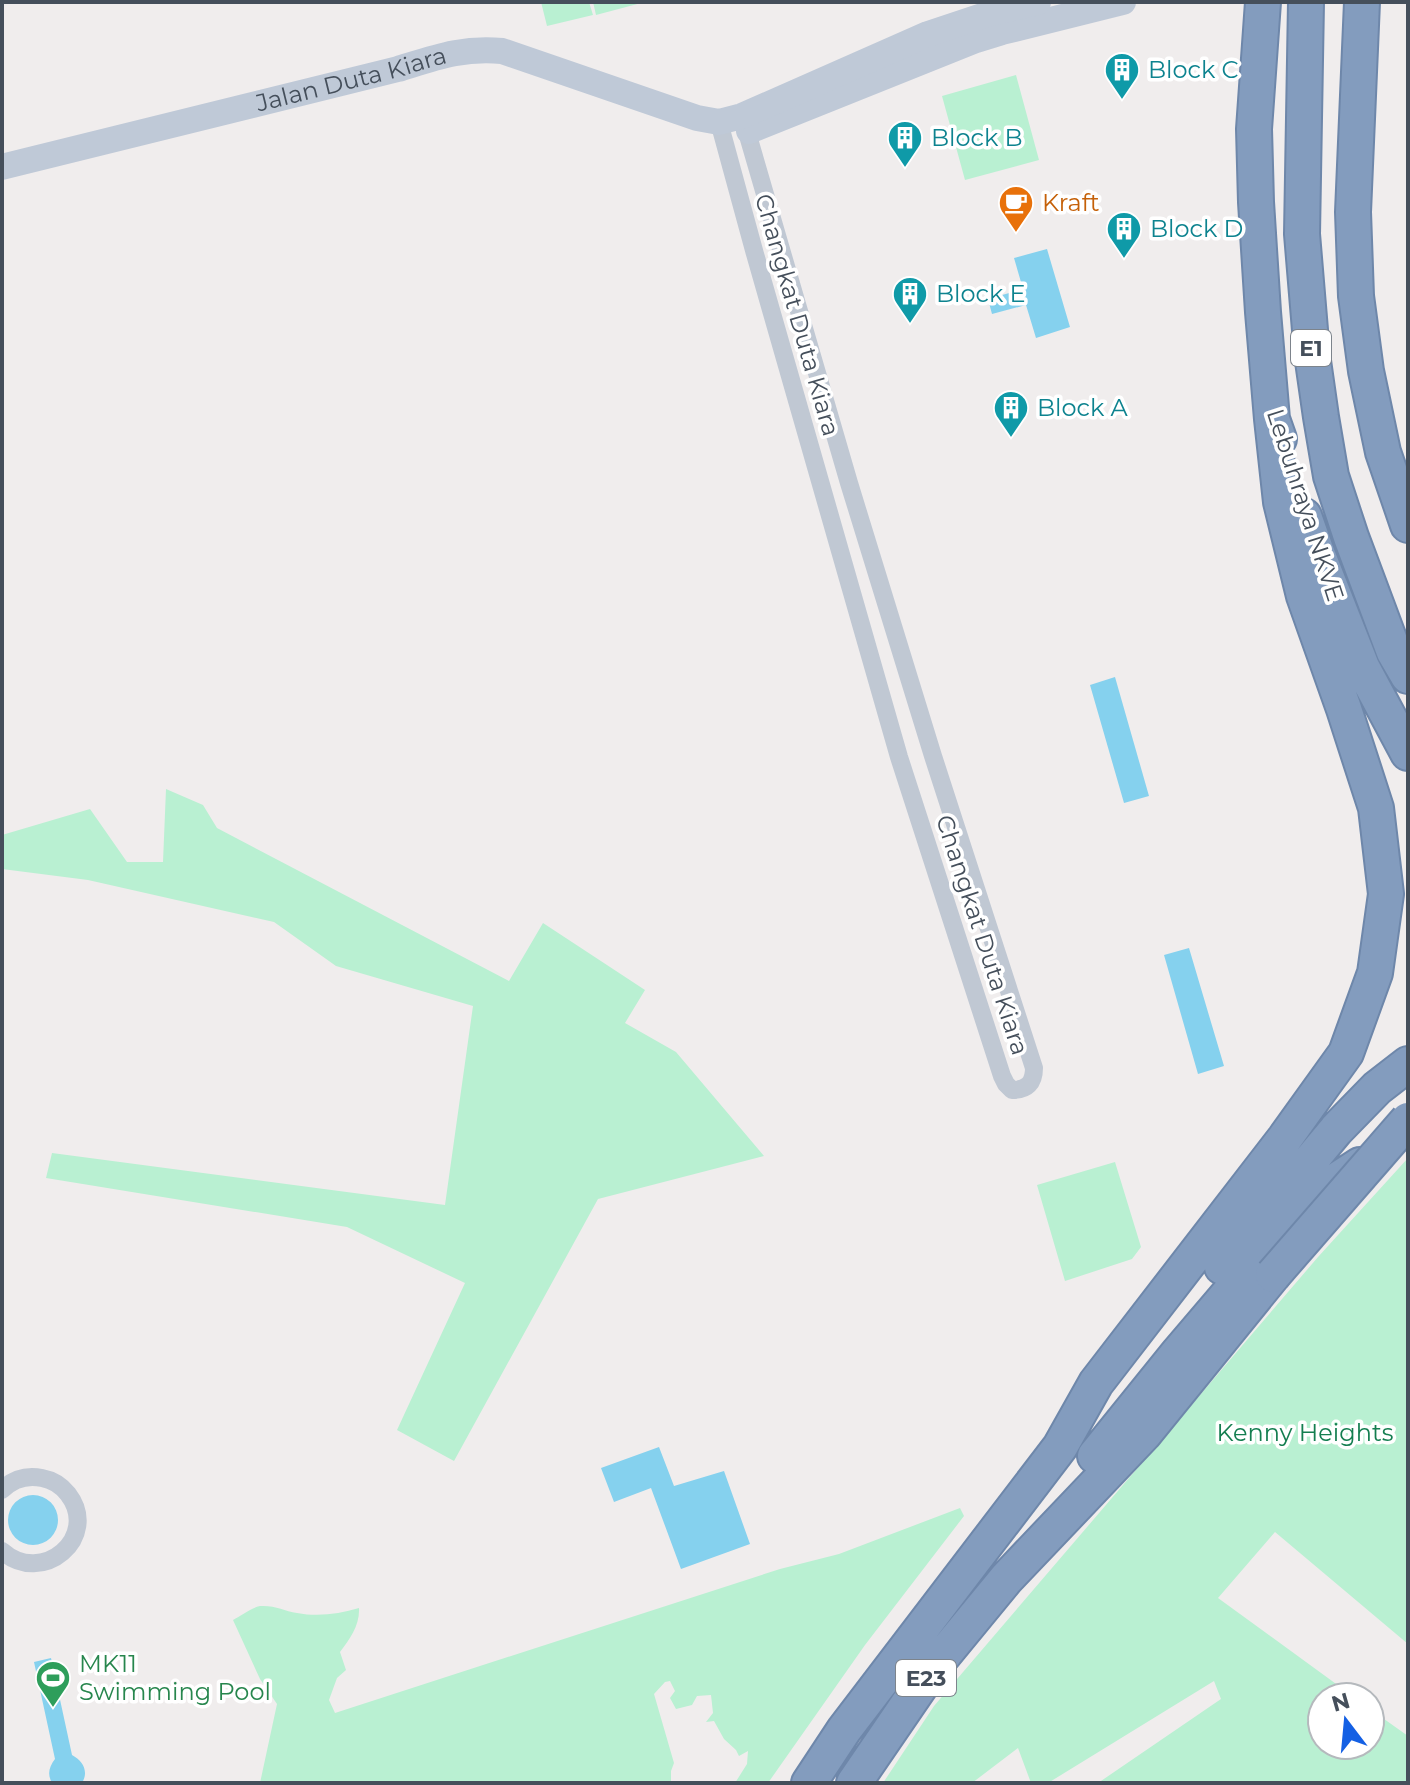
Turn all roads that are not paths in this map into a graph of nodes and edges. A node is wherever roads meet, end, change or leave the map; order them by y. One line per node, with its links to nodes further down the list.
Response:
1 (1038, 2): 6 (main road)
2 (1123, 2): 6 (main road)
3 (1263, 2): 9 (highway, Lebuhraya NKVE / E1)
4 (1362, 2): 10 (highway)
5 (1306, 3): 11 (highway, Lebuhraya NKVE / E1)
6 (985, 27): 7 (main road)
7 (726, 125): 7 (street, Changkat Duta Kiara); 8 (main road, Jalan Duta Kiara)
8 (2, 167)
9 (1272, 419): 12 (highway, Lebuhraya NKVE / E1); 16 (highway)
10 (1408, 525)
11 (1408, 676)
12 (1408, 753)
13 (1408, 1064): 16 (highway)
14 (1408, 1120): 19 (highway, bridge)
15 (1408, 1143): 19 (highway)
16 (1060, 1447): 20 (highway, E23)
17 (2, 1490): 18 (street)
18 (2, 1551)
19 (1006, 1579): 21 (highway, E23)
20 (809, 1783)
21 (854, 1783)

